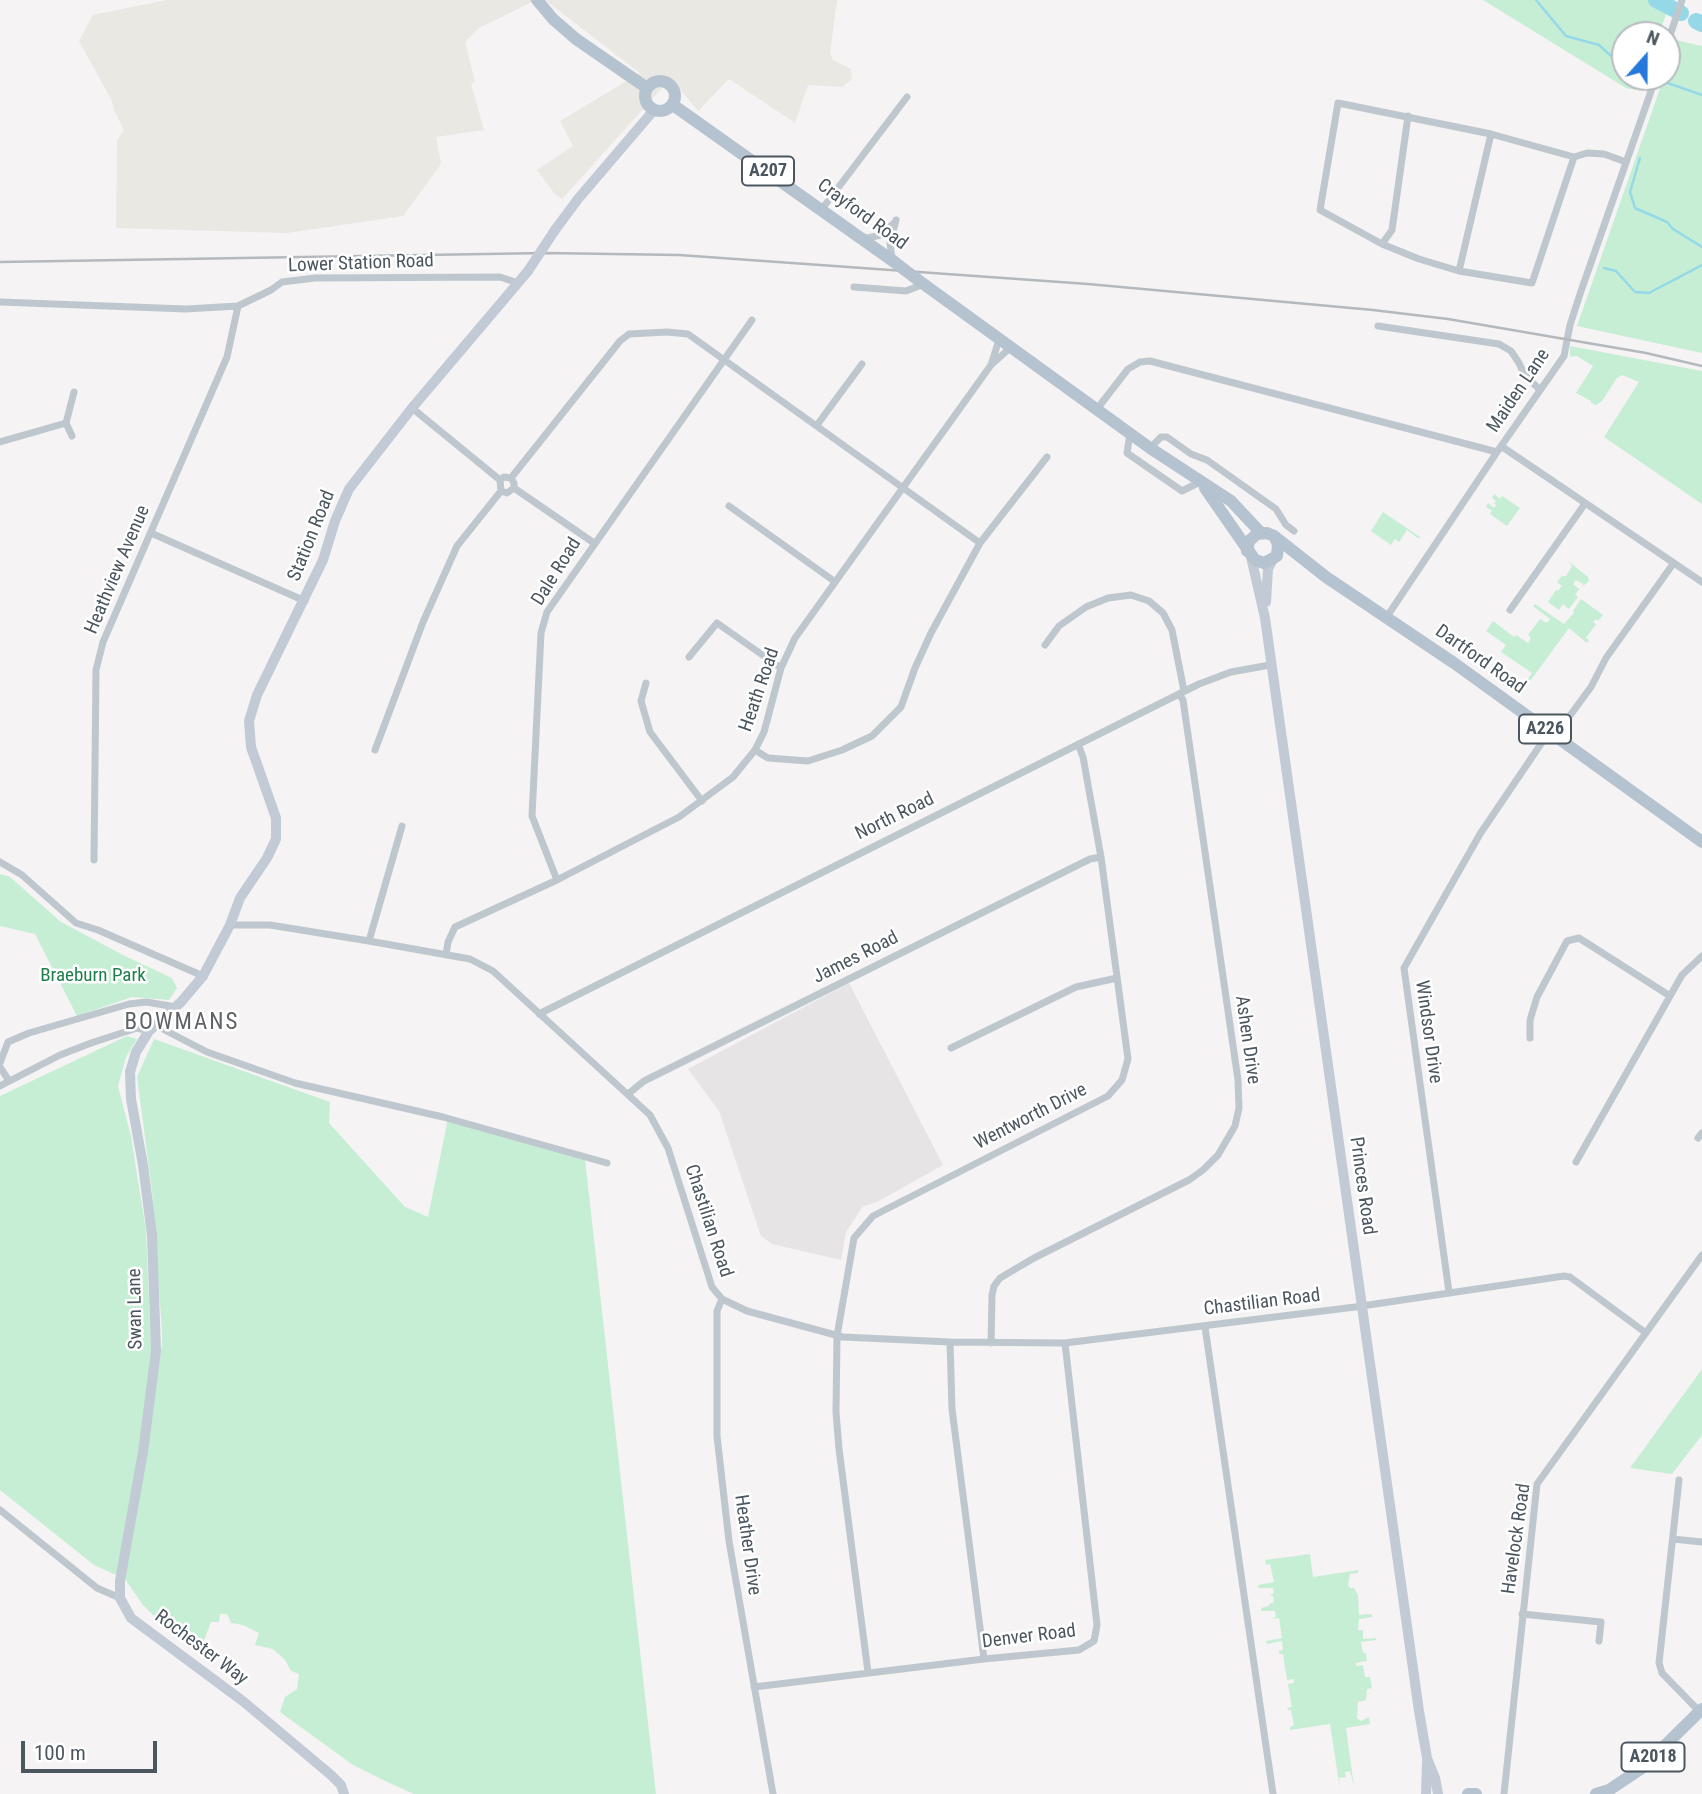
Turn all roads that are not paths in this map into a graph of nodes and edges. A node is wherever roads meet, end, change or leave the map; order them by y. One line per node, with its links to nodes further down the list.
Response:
1 (537, 0): 4 (main road, Crayford Road / A207)
2 (1682, 0): 3 (street)
3 (1675, 21)
4 (647, 88): 7 (main road, Crayford Road / A207); 8 (main road)
5 (1651, 91): 12 (street, Maiden Lane)
6 (907, 97): 13 (street)
7 (673, 105): 8 (main road); 13 (main road, Crayford Road / A207)
8 (654, 110): 19 (street, Station Road, bridge)
9 (1408, 116): 10 (street); 15 (street); 15 (street)
10 (1491, 134): 11 (street); 17 (street)
11 (1574, 157): 12 (street); 17 (street)
12 (1626, 162): 30 (street, Maiden Lane)
13 (822, 209): 14 (main road, Crayford Road / A207)
14 (863, 239): 16 (main road, Crayford Road / A207); 16 (street)
15 (1382, 244): 17 (street)
16 (892, 261): 18 (main road, Crayford Road / A207, bridge)
17 (1459, 271)
18 (921, 282): 20 (street); 25 (main road, Crayford Road / A207)
19 (518, 284): 22 (street, Lower Station Road); 32 (street, Station Road)
20 (854, 287)
21 (0, 302): 22 (street, Lower Station Road)
22 (238, 306): 53 (street, Heathview Avenue)
23 (752, 320): 27 (street, Dale Road)
24 (1378, 326): 30 (street)
25 (999, 340): 26 (main road, Crayford Road / A207); 29 (street, Heath Road)
26 (1010, 348): 29 (street, Heath Road); 33 (main road, Crayford Road / A207)
27 (725, 359): 35 (street); 42 (street); 55 (street, Dale Road)
28 (862, 363): 35 (street)
29 (991, 365): 46 (street, Heath Road)
30 (1540, 390): 40 (street, Maiden Lane)
31 (74, 393): 34 (street)
32 (412, 408): 43 (street); 63 (street, Station Road)
33 (1097, 409): 36 (main road, Crayford Road / A207); 40 (street)
34 (66, 423): 37 (street); 38 (street)
35 (817, 425): 46 (street)
36 (1130, 433): 39 (main road, Crayford Road / A207); 44 (street)
37 (72, 436)
38 (0, 442)
39 (1150, 448): 44 (main road, Crayford Road / A207); 45 (street)
40 (1499, 449): 50 (street); 66 (street, Maiden Lane)
41 (1047, 457): 56 (street)
42 (512, 478): 43 (street); 47 (street)
43 (500, 480): 48 (street)
44 (1200, 482): 49 (main road, Crayford Road / A207); 57 (main road, Crayford Road / A207)
45 (1242, 486): 49 (street); 52 (street)
46 (902, 487): 56 (street); 61 (street, Heath Road)
47 (514, 488): 48 (street); 55 (street)
48 (500, 491): 75 (street)
49 (1231, 501): 54 (main road, Crayford Road / A207)
50 (1584, 505): 60 (street); 64 (street)
51 (729, 506): 61 (street)
52 (1294, 531)
53 (151, 533): 63 (street); 81 (street, Heathview Avenue)
54 (1267, 534): 57 (main road); 58 (main road); 59 (main road, Dartford Road / A226)
55 (594, 543): 83 (street, Dale Road)
56 (980, 543): 76 (street)
57 (1249, 554): 58 (main road); 65 (street, Princes Road)
58 (1274, 558): 59 (main road, Dartford Road / A226); 65 (street, Princes Road)
59 (1304, 560): 66 (main road, Dartford Road / A226)
60 (1673, 564): 62 (street); 73 (street, Windsor Drive)
61 (834, 581): 70 (street, Heath Road)
62 (1702, 583)
63 (304, 601): 84 (street, Station Road)
64 (1510, 610)
65 (1265, 618): 69 (street, Princes Road)
66 (1386, 618): 73 (main road, Dartford Road / A226)
67 (1045, 645): 72 (street, Ashen Drive)
68 (689, 657): 70 (street)
69 (1270, 665): 72 (street, North Road); 105 (street, Princes Road)
70 (782, 668): 76 (street, Heath Road)
71 (646, 683): 77 (street)
72 (1182, 693): 74 (street, North Road); 110 (street, Ashen Drive)
73 (1552, 734): 79 (main road, Dartford Road / A226); 103 (street, Windsor Drive)
74 (1078, 744): 80 (street, Wentworth Drive); 92 (street, North Road)
75 (375, 750)
76 (755, 750): 77 (street, Heath Road)
77 (702, 801): 83 (street, Heath Road)
78 (402, 826): 85 (street)
79 (1702, 842)
80 (1101, 857): 89 (street, Wentworth Drive); 99 (street, James Road)
81 (94, 860)
82 (0, 862): 88 (street)
83 (557, 880): 86 (street, Heath Road)
84 (230, 925): 85 (street, Chastilian Road); 88 (street, Station Road)
85 (369, 941): 86 (street, Chastilian Road)
86 (446, 955): 92 (street, Chastilian Road)
87 (1702, 956): 90 (street)
88 (203, 976): 91 (street, Station Road)
89 (1117, 978): 95 (street); 108 (street, Wentworth Drive)
90 (1670, 996): 94 (street); 100 (street)
91 (176, 1007): 93 (street, Station Road); 96 (street)
92 (539, 1014): 99 (street, Chastilian Road)
93 (152, 1028): 97 (street); 101 (street); 116 (street, Swan Lane)
94 (1530, 1038)
95 (951, 1048)
96 (0, 1065): 97 (street)
97 (9, 1081): 98 (street)
98 (0, 1086)
99 (628, 1094): 104 (street, Chastilian Road)
100 (1576, 1162)
101 (607, 1163)
102 (1702, 1255): 107 (street, Havelock Road)
103 (1449, 1292): 105 (street, Chastilian Road); 107 (street, Chastilian Road)
104 (722, 1299): 108 (street, Chastilian Road); 121 (street, Heather Drive)
105 (1361, 1305): 106 (street, Chastilian Road); 123 (street, Princes Road)
106 (1205, 1327): 111 (street, Chastilian Road); 126 (street)
107 (1646, 1333): 117 (street, Havelock Road)
108 (837, 1336): 109 (street, Chastilian Road); 120 (street, Wentworth Drive)
109 (950, 1342): 110 (street, Chastilian Road); 119 (street)
110 (991, 1343): 111 (street, Chastilian Road)
111 (1065, 1343): 119 (street, Denver Road)
112 (1679, 1480): 114 (street)
113 (0, 1510): 116 (street, Rochester Way)
114 (1673, 1539): 115 (street); 122 (street)
115 (1702, 1542)
116 (120, 1598): 124 (street, Rochester Way)
117 (1522, 1614): 118 (street); 131 (street, Havelock Road)
118 (1599, 1641)
119 (984, 1659): 120 (street, Denver Road)
120 (868, 1672): 121 (street, Denver Road)
121 (754, 1687): 125 (street, Heather Drive)
122 (1701, 1710): 132 (main road, A2018)
123 (1427, 1758): 127 (street, Princes Road); 128 (street, Princes Road)
124 (344, 1794)
125 (773, 1794)
126 (1273, 1794)
127 (1426, 1794)
128 (1438, 1794)
129 (1468, 1794): 130 (main road)
130 (1476, 1794)
131 (1504, 1794)
132 (1596, 1794)

